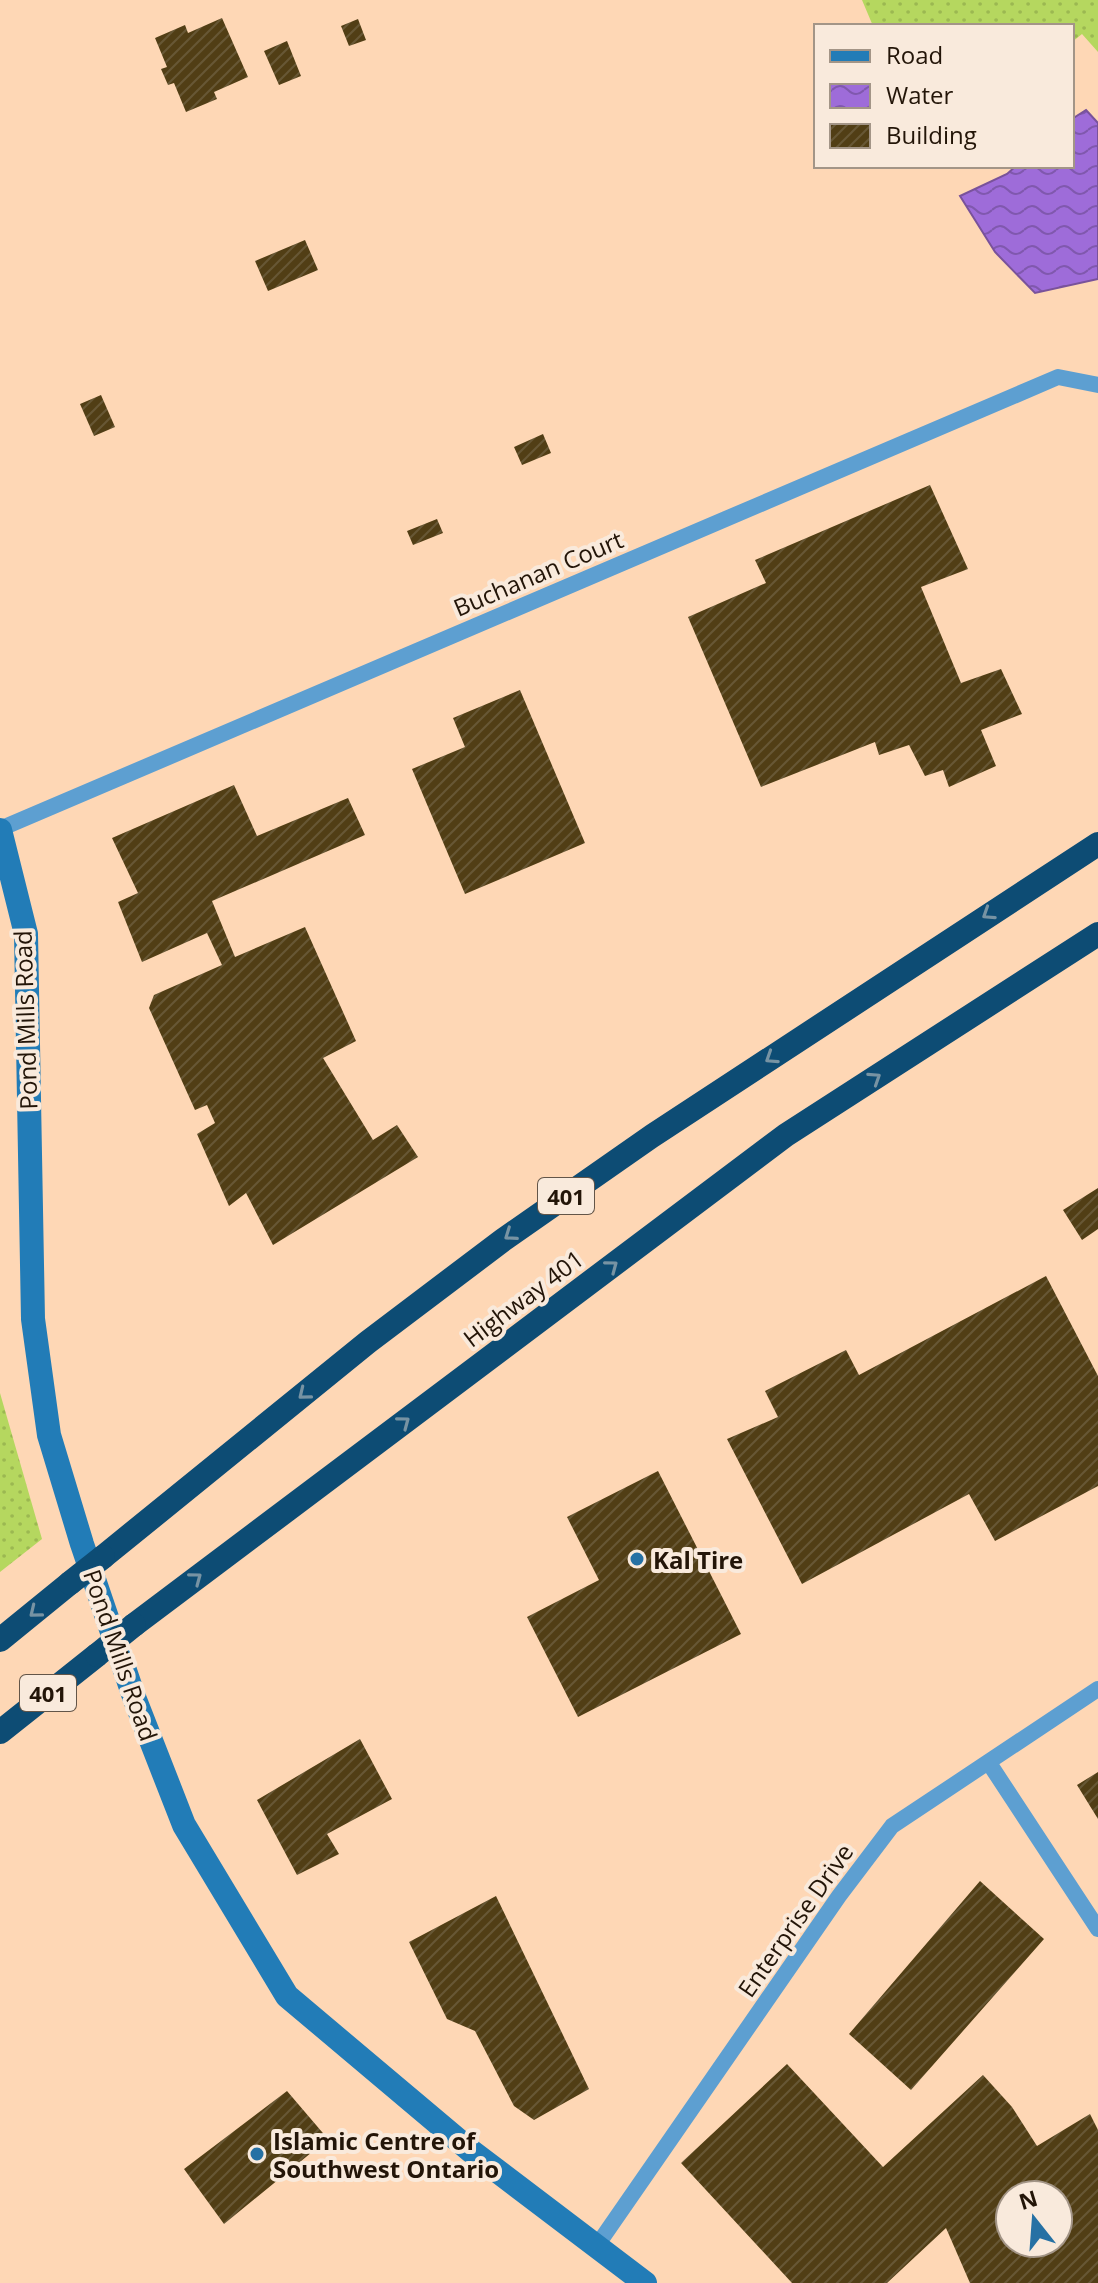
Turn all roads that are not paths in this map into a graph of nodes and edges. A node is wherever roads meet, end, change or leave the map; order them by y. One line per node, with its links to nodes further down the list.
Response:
1 (1098, 385): 2 (street, Buchanan Court)
2 (0, 830): 12 (main road, Pond Mills Road)
3 (1098, 837): 5 (highway)
4 (1098, 844): 5 (highway, 401)
5 (1054, 871): 7 (highway, 401, one-way to 7, bridge)
6 (1098, 934): 9 (highway, Highway 401 / 401, one-way to 6, bridge)
7 (0, 1640)
8 (1098, 1689): 10 (street, Enterprise Drive)
9 (0, 1732)
10 (989, 1763): 11 (street); 12 (street, Enterprise Drive)
11 (1098, 1929)
12 (596, 2247): 13 (main road, Pond Mills Road)
13 (645, 2283)

